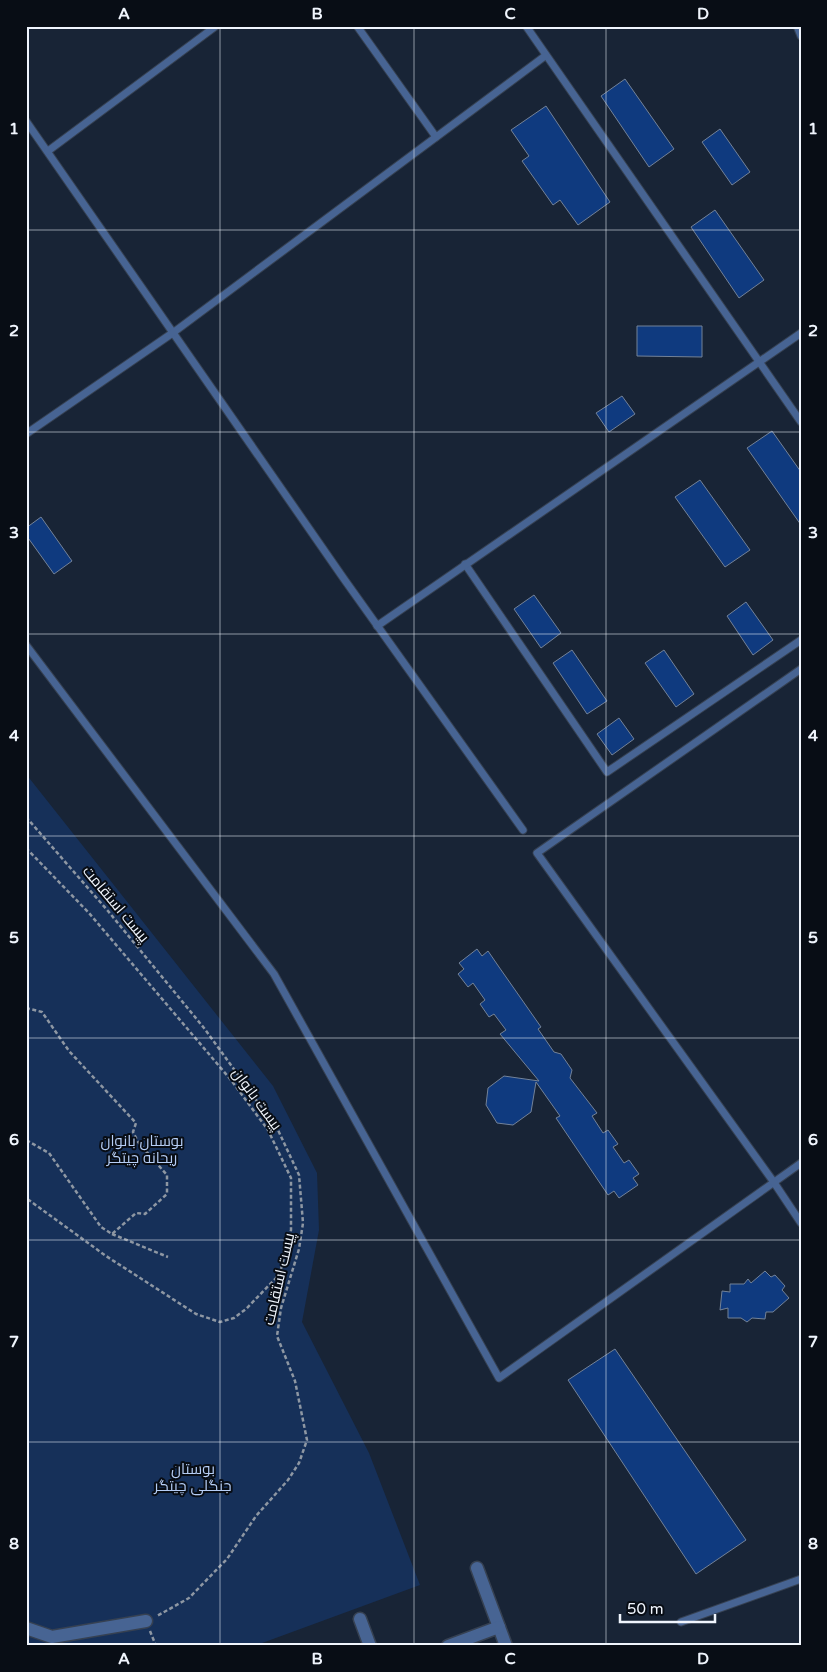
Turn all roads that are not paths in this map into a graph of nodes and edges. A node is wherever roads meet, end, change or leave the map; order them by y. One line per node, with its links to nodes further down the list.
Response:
1 (216, 26): 9 (lane)
2 (357, 26): 8 (lane)
3 (526, 26): 6 (lane)
4 (797, 26): 5 (lane)
5 (801, 36)
6 (545, 56): 8 (lane); 12 (lane)
7 (26, 121): 9 (lane)
8 (436, 137): 10 (lane)
9 (48, 152): 10 (lane)
10 (174, 332): 14 (lane); 16 (lane)
11 (801, 333): 12 (lane)
12 (759, 361): 13 (lane); 15 (lane)
13 (801, 422)
14 (26, 434)
15 (465, 564): 16 (lane); 17 (lane)
16 (377, 626): 20 (lane)
17 (801, 640)
18 (26, 645): 22 (lane)
19 (801, 669): 22 (lane)
20 (523, 830)
21 (801, 1163): 22 (lane)
22 (773, 1181): 23 (lane)
23 (801, 1223)
24 (477, 1568): 29 (street)
25 (801, 1579): 28 (lane)
26 (360, 1619): 31 (street)
27 (146, 1621): 30 (street)
28 (681, 1622)
29 (499, 1627): 32 (street); 33 (street)
30 (26, 1628)
31 (370, 1646)
32 (448, 1646)
33 (506, 1646)

